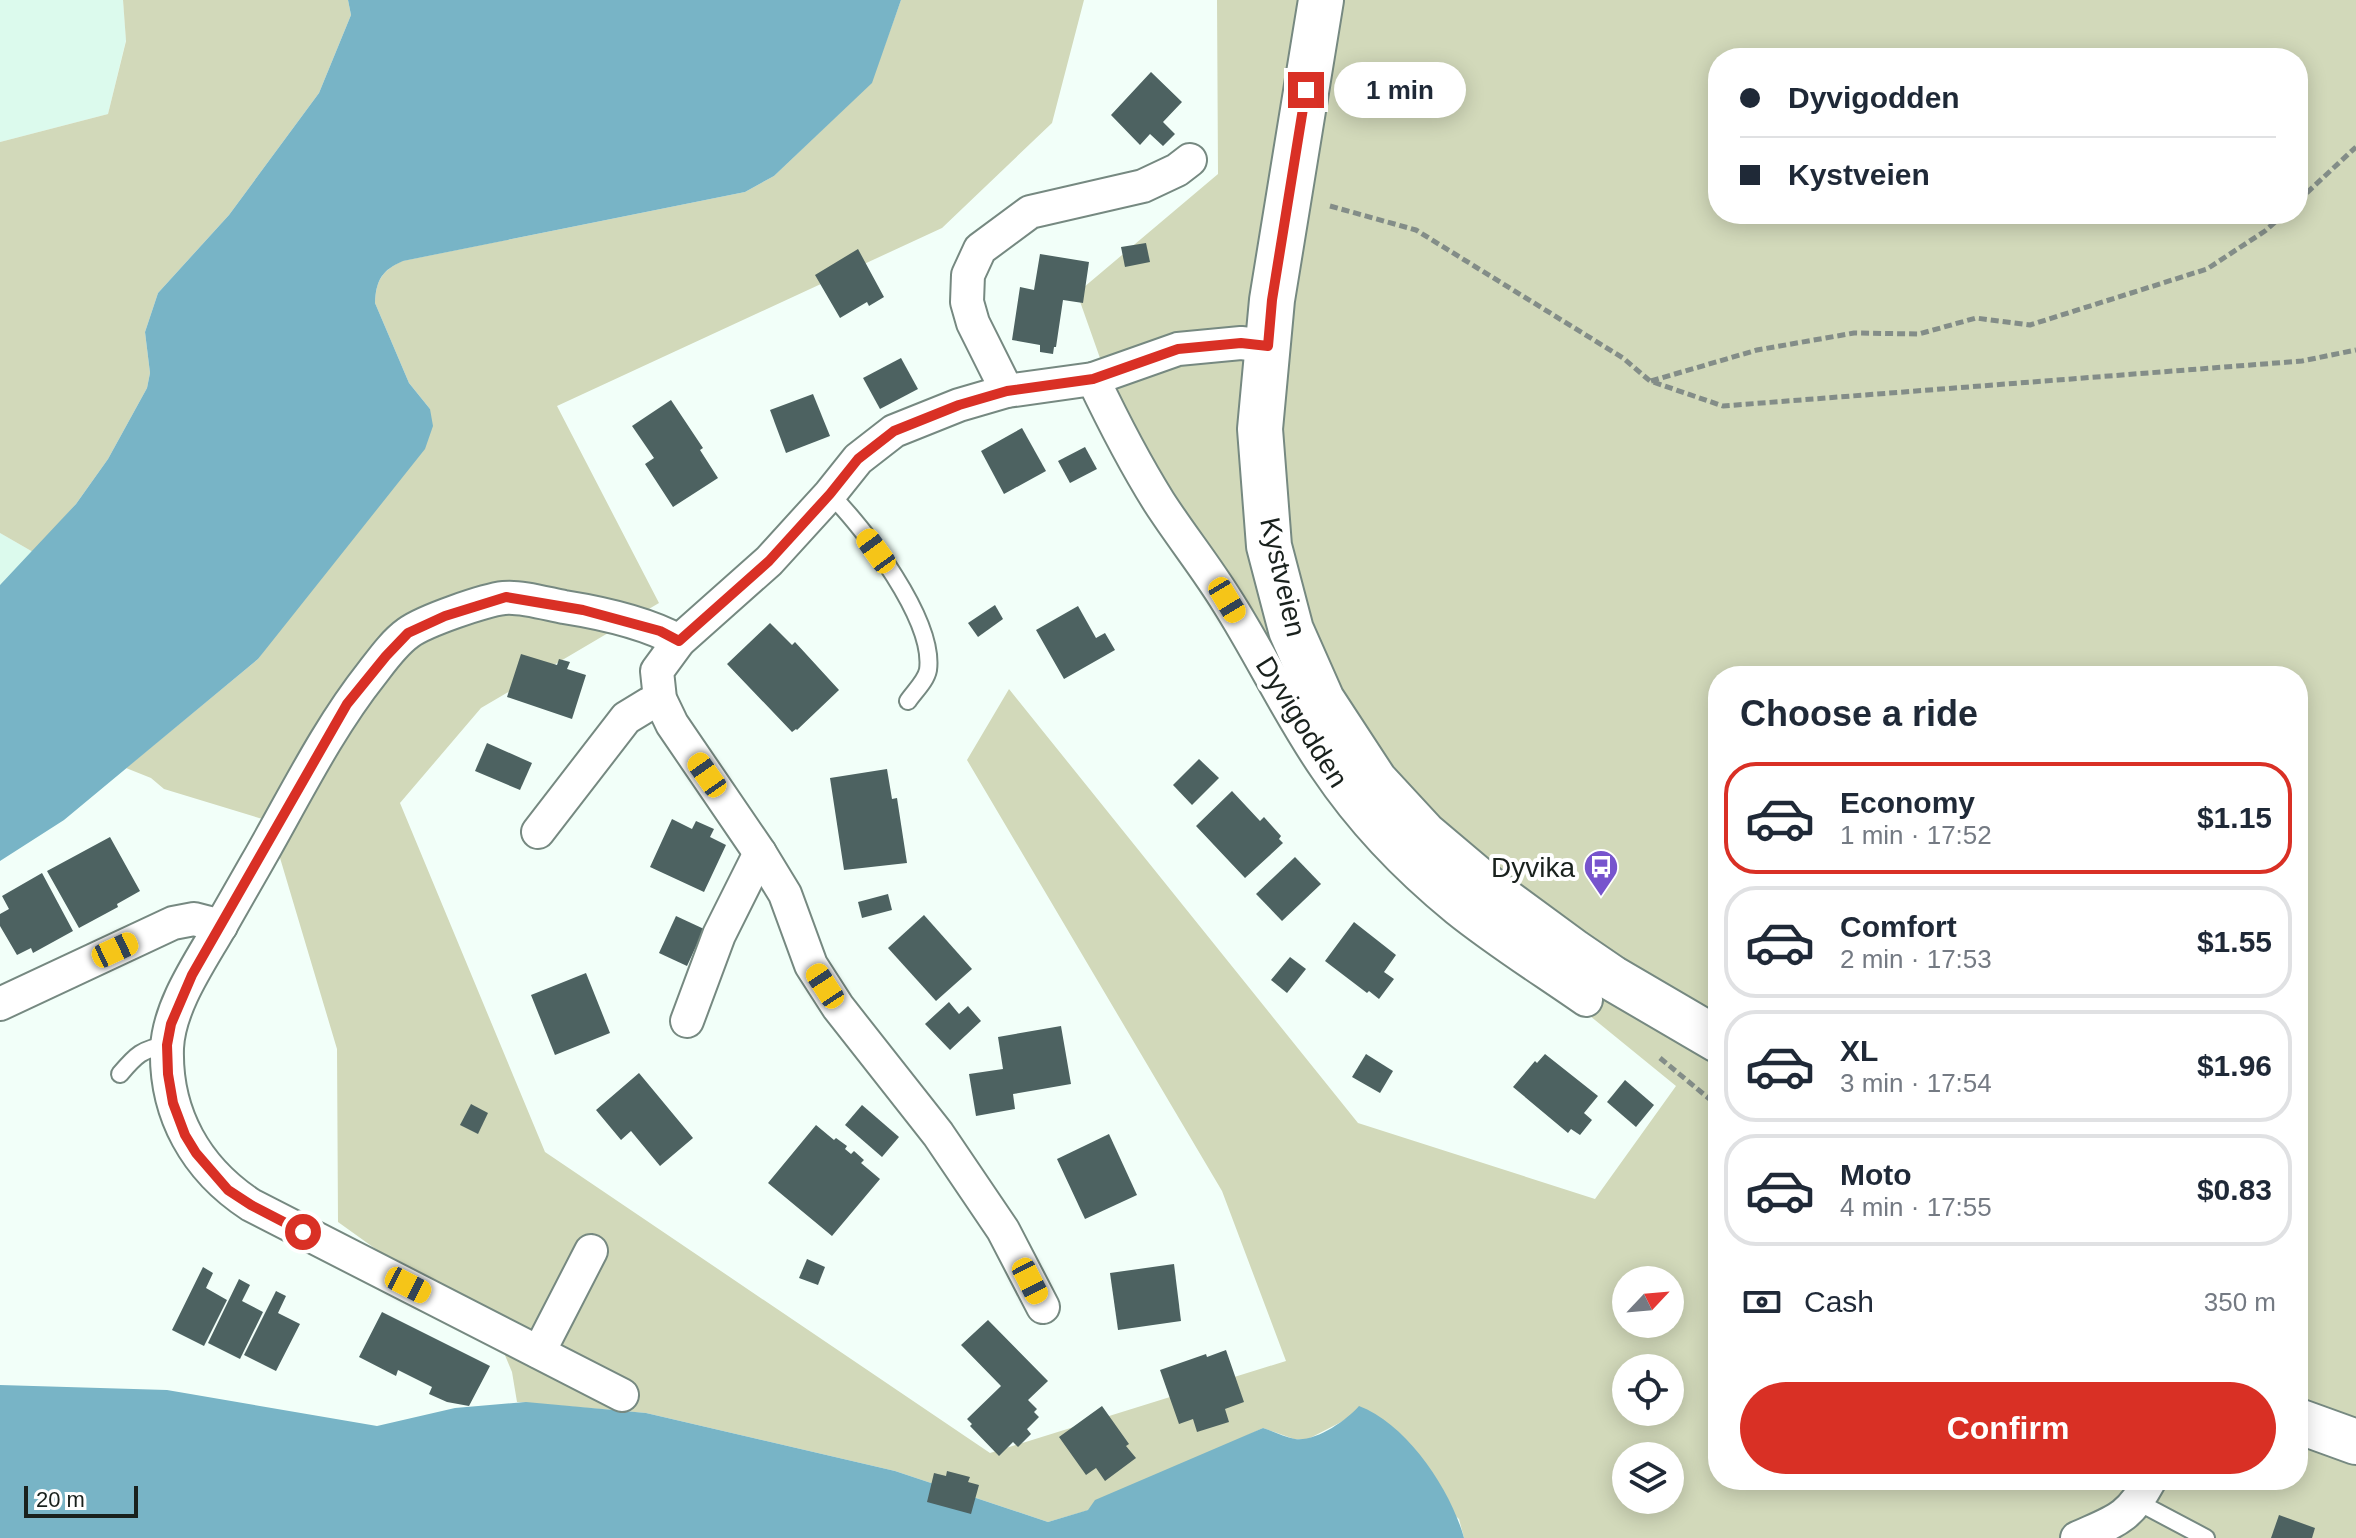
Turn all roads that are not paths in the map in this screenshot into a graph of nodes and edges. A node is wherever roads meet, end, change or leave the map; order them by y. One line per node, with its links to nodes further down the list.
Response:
1 (1321, 0): 3 (main road, Kystveien)
2 (1190, 160): 5 (street)
3 (1268, 346): 4 (street); 13 (main road, Kystveien)
4 (1093, 379): 5 (street); 13 (street, Dyvigodden)
5 (1007, 391): 6 (street)
6 (830, 494): 7 (street); 9 (lane)
7 (679, 641): 8 (street); 12 (street)
8 (660, 699): 10 (street); 11 (street)
9 (908, 701)
10 (538, 832)
11 (760, 853): 15 (street); 21 (street)
12 (221, 926): 14 (street); 17 (street)
13 (1599, 989): 16 (main road, Kystveien); 18 (main road, Kystveien)
14 (0, 1004)
15 (687, 1021)
16 (1708, 1036)
17 (167, 1045): 19 (lane); 22 (street)
18 (1708, 1060)
19 (120, 1074)
20 (591, 1251): 22 (street)
21 (1043, 1307)
22 (539, 1352): 23 (street)
23 (622, 1395)
24 (2308, 1425): 25 (main road)
25 (2356, 1442)
26 (2144, 1491): 27 (street); 28 (lane)
27 (2077, 1538)
28 (2206, 1538)

